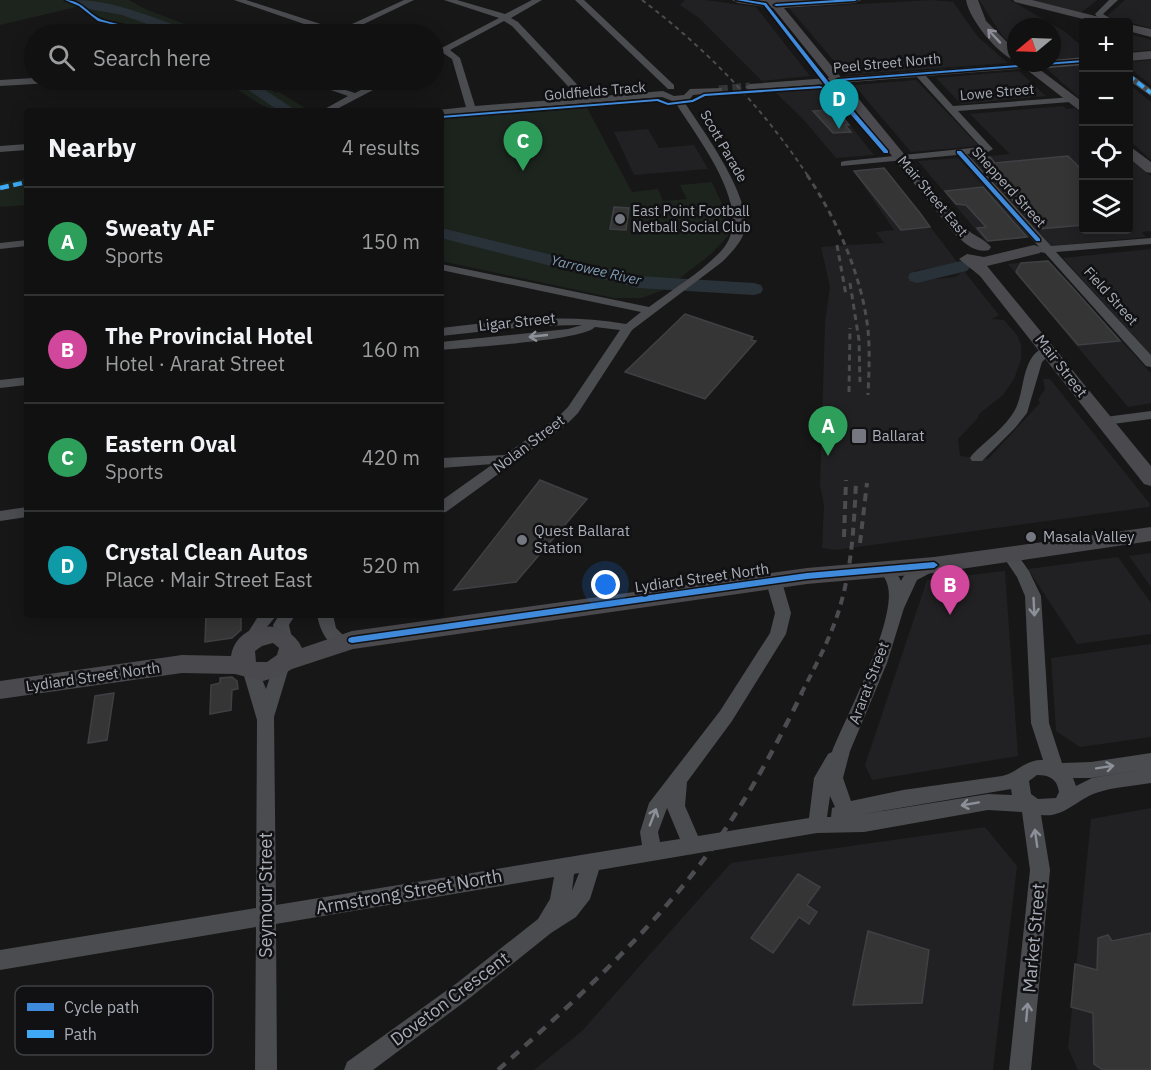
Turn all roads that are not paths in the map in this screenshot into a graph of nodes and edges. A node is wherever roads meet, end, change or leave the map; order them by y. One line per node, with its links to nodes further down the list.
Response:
1 (238, 0): 15 (street)
2 (410, 0): 16 (street)
3 (448, 0): 12 (street)
4 (538, 0): 12 (street)
5 (579, 0): 32 (street)
6 (738, 0): 11 (street)
7 (855, 0): 11 (street)
8 (1019, 0): 13 (street)
9 (1114, 0): 14 (street)
10 (966, 1): 19 (street, one-way to 10)
11 (769, 2): 29 (street, Mair Street East)
12 (505, 18): 20 (street); 43 (street)
13 (1091, 18)
14 (1106, 18)
15 (309, 24)
16 (360, 24)
17 (1133, 28): 18 (street)
18 (1151, 33)
19 (1007, 49)
20 (444, 50): 49 (street)
21 (1151, 55): 22 (street)
22 (1133, 57)
23 (1079, 61): 24 (street)
24 (1061, 62)
25 (1007, 66): 27 (street, Peel Street North)
26 (1035, 72): 40 (street)
27 (919, 74): 29 (street, Peel Street North); 48 (street, Shepperd Street)
28 (1133, 79): 38 (street)
29 (832, 81): 33 (street, Peel Street North); 55 (street, Mair Street East)
30 (24, 82): 31 (street)
31 (0, 83)
32 (671, 87): 37 (street); 39 (street)
33 (750, 87)
34 (338, 90): 41 (street)
35 (368, 90): 41 (street)
36 (719, 90): 37 (street)
37 (690, 93): 42 (street)
38 (1151, 93)
39 (663, 94): 42 (street); 43 (street)
40 (1065, 95): 45 (street); 48 (street, Lowe Street)
41 (356, 96): 44 (street)
42 (678, 99): 67 (street, Scott Parade)
43 (587, 101): 49 (street)
44 (342, 103): 46 (street); 47 (street)
45 (1079, 107)
46 (332, 108)
47 (336, 108)
48 (950, 109): 53 (street, Shepperd Street)
49 (471, 110): 50 (street)
50 (444, 112)
51 (24, 147): 52 (street)
52 (0, 149)
53 (959, 153): 55 (street); 61 (street, Shepperd Street)
54 (1133, 153): 57 (street)
55 (897, 159): 56 (street); 64 (street, Mair Street East); 65 (street, Mair Street East)
56 (845, 164)
57 (1151, 169)
58 (1147, 241): 61 (street)
59 (24, 243): 60 (street)
60 (0, 246)
61 (1042, 250): 64 (street); 73 (street, Field Street)
62 (0, 252): 63 (street)
63 (24, 252)
64 (989, 253): 65 (street); 77 (street, Mair Street)
65 (964, 256): 72 (street, Mair Street)
66 (444, 268): 67 (street)
67 (648, 310): 69 (street, Nolan Street)
68 (592, 322): 69 (street, Ligar Street); 70 (street, Ligar Street); 71 (street, Ligar Street, one-way to 71)
69 (628, 328): 80 (street, Nolan Street)
70 (444, 332)
71 (444, 346)
72 (1048, 350): 77 (street, Mair Street); 78 (street)
73 (1151, 363)
74 (24, 381): 75 (street)
75 (0, 384)
76 (1151, 415): 77 (street)
77 (1111, 420): 79 (street, Mair Street); 82 (street, Mair Street)
78 (977, 458)
79 (1151, 458)
80 (508, 460): 81 (street); 83 (street, Nolan Street)
81 (444, 463)
82 (1151, 478)
83 (444, 506)
84 (24, 512): 85 (street)
85 (0, 516)
86 (1151, 525): 88 (street, Lydiard Street North)
87 (1151, 534): 88 (street, Lydiard Street North)
88 (1006, 550): 89 (street, Lydiard Street North); 90 (street, Lydiard Street North); 105 (street, one-way to 105)
89 (934, 565): 90 (street, Lydiard Street North); 92 (street, Ararat Street)
90 (886, 566): 91 (street, Lydiard Street North); 92 (street, Ararat Street)
91 (774, 582): 96 (street, Lydiard Street North); 108 (street)
92 (894, 615): 103 (street, Ararat Street)
93 (266, 618): 97 (street)
94 (285, 618): 98 (street)
95 (326, 618): 96 (street)
96 (347, 641): 98 (street, Lydiard Street North)
97 (249, 643): 98 (street); 99 (street, Lydiard Street North); 100 (street)
98 (284, 651): 100 (street); 102 (street, Seymour Street)
99 (186, 664): 100 (street, Lydiard Street North); 101 (street, Lydiard Street North)
100 (249, 668): 102 (street, Seymour Street)
101 (0, 690)
102 (266, 720): 117 (street, Seymour Street)
103 (841, 751): 111 (street, Ararat Street); 112 (street, Ararat Street)
104 (1151, 760): 105 (street, one-way to 104)
105 (1056, 770): 107 (street); 109 (street)
106 (1151, 775): 109 (street)
107 (1020, 777): 110 (street); 111 (street, Armstrong Street North)
108 (681, 778): 113 (street); 114 (street, one-way to 108)
109 (1065, 801): 110 (street)
110 (1029, 805): 111 (street, Armstrong Street North, one-way to 111); 122 (street, Market Street, one-way to 110)
111 (850, 818): 112 (street, Armstrong Street North)
112 (817, 825): 113 (street, Armstrong Street North)
113 (689, 843): 114 (street, Armstrong Street North)
114 (652, 850): 115 (street, Armstrong Street North)
115 (592, 861): 116 (street, Armstrong Street North); 118 (street, Doveton Crescent)
116 (564, 865): 117 (street, Armstrong Street North); 118 (street, Doveton Crescent)
117 (266, 915): 119 (street, Armstrong Street North); 120 (street, Seymour Street)
118 (544, 926): 121 (street, Doveton Crescent)
119 (0, 960)
120 (266, 1070)
121 (355, 1070)
122 (1020, 1070)

